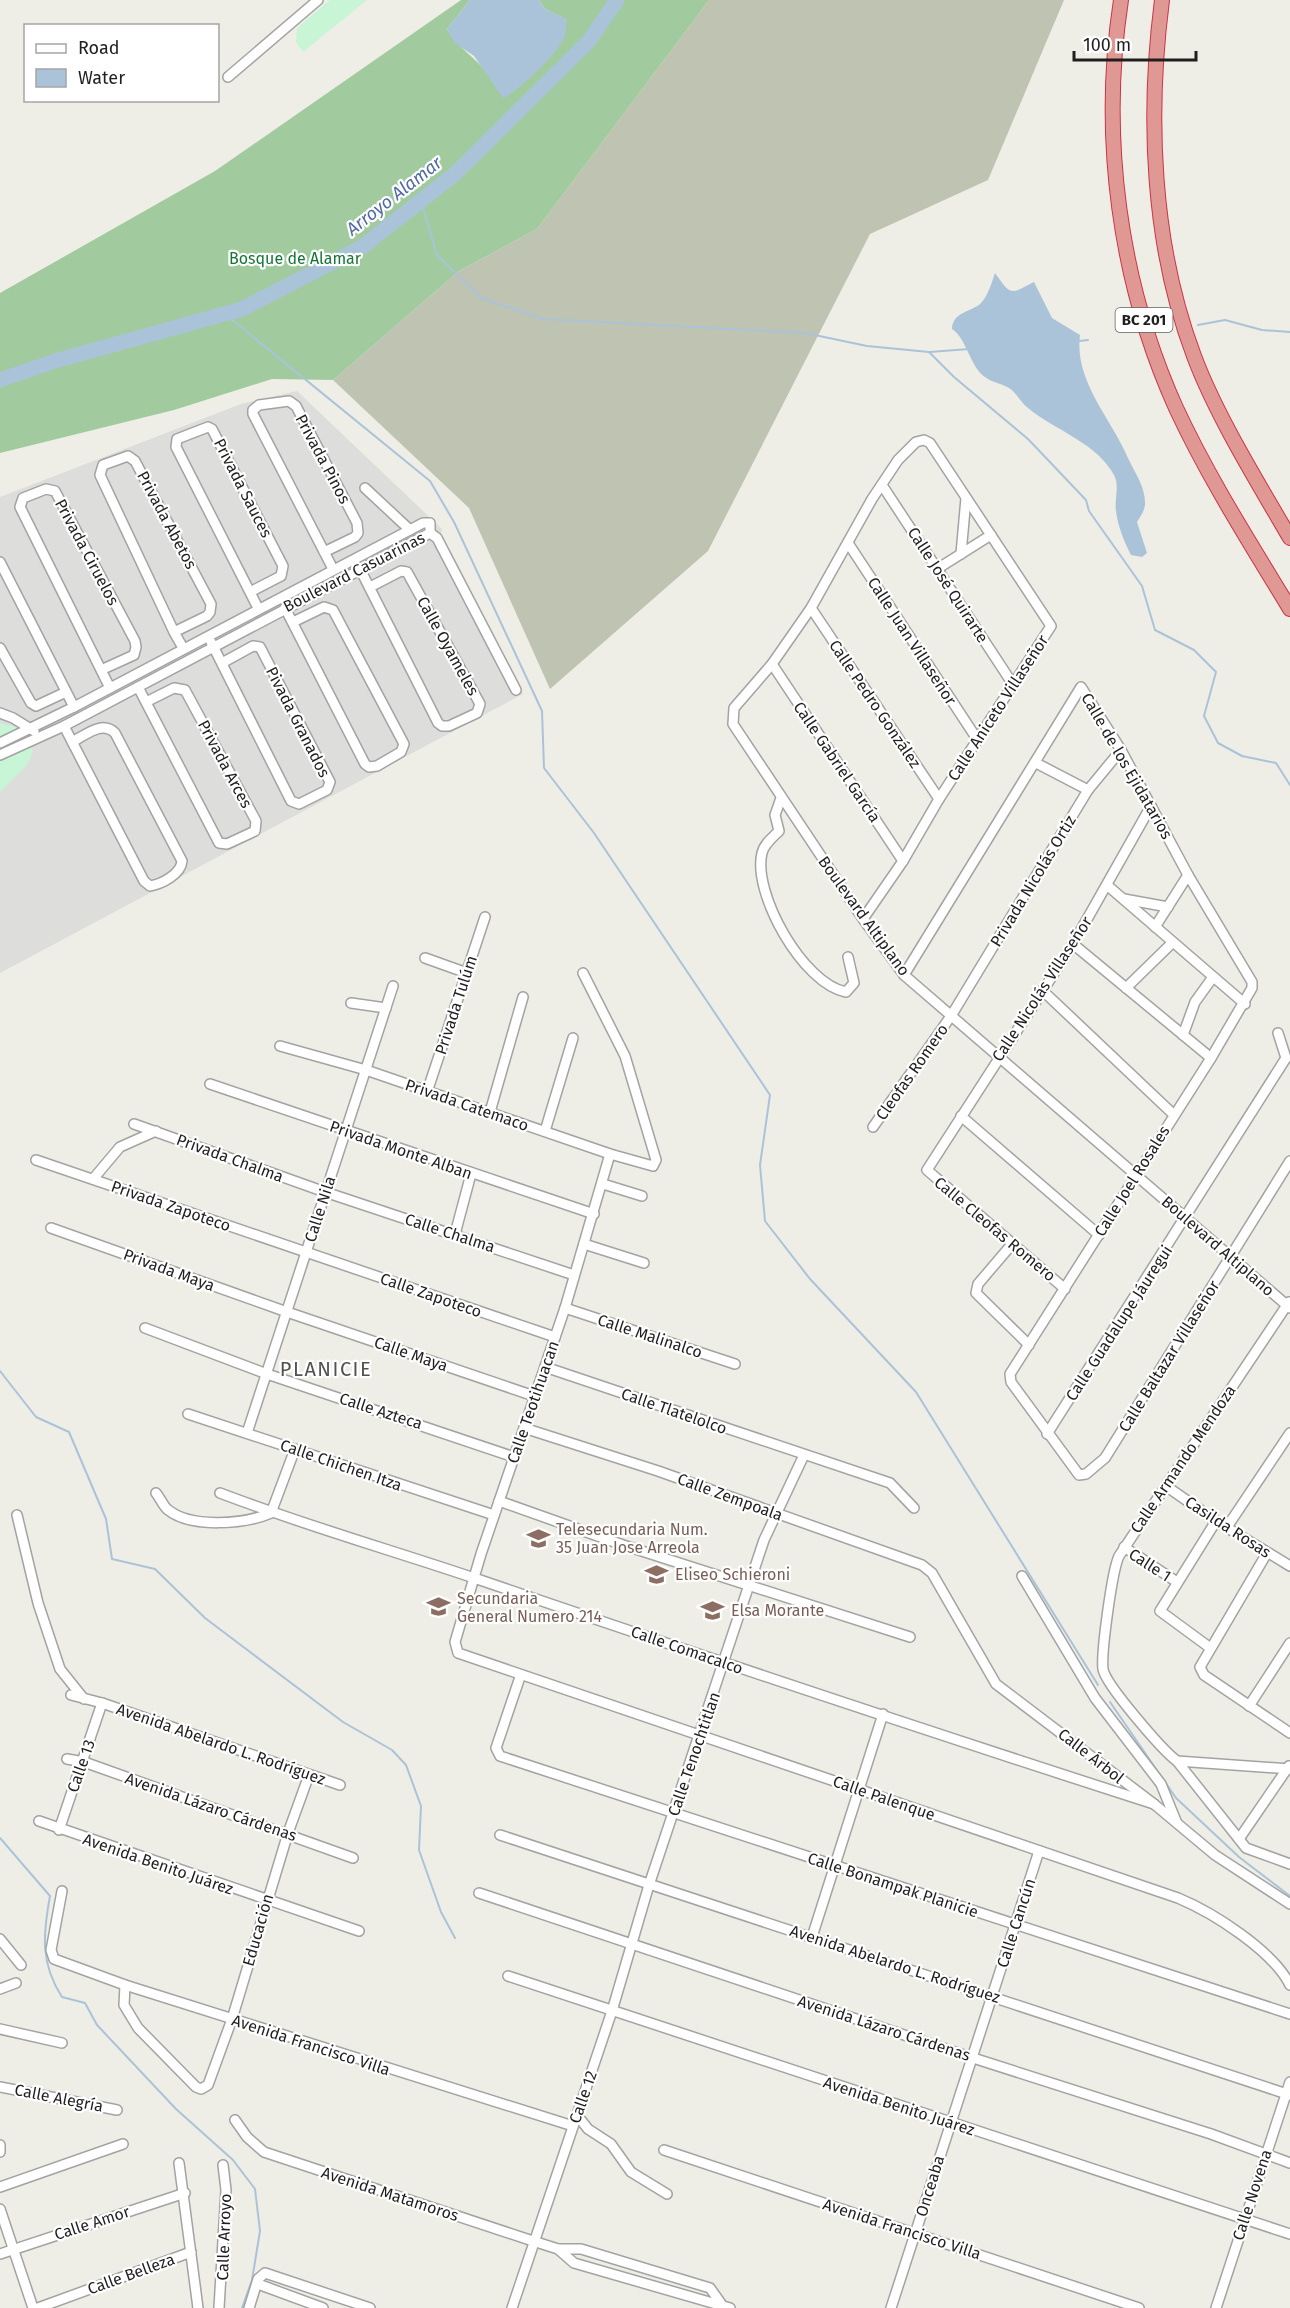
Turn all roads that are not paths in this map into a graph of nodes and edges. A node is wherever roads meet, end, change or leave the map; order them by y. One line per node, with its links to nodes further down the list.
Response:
1 (318, 0): 4 (street)
2 (1121, 0): 25 (highway, BC 201)
3 (1162, 0): 12 (highway, BC 201)
4 (228, 77)
5 (924, 440): 6 (street, Boulevard Altiplano); 8 (street, Calle Aniceto Villaseñor)
6 (882, 485): 13 (street, Boulevard Altiplano); 19 (street, Calle José Quirarte)
7 (365, 488): 9 (street)
8 (966, 498): 11 (street, Calle Aniceto Villaseñor); 15 (street)
9 (410, 530): 10 (street, Boulevard Casuarinas); 17 (street, Boulevard Casuarinas)
10 (430, 533): 18 (street, Boulevard Casuarinas); 38 (street)
11 (991, 535): 15 (street); 35 (street, Calle Aniceto Villaseñor)
12 (1290, 538)
13 (848, 543): 24 (street, Boulevard Altiplano); 46 (street, Calle Juan Villaseñor)
14 (324, 552): 14 (street, Privada Pinos); 17 (street, Privada Pinos)
15 (961, 554): 19 (street)
16 (0, 562): 39 (street)
17 (333, 569): 22 (street, Boulevard Casuarinas)
18 (360, 569): 20 (street, Calle Oyameles); 23 (street, Boulevard Casuarinas)
19 (937, 569): 35 (street, Calle José Quirarte)
20 (370, 587): 20 (street, Calle Oyameles)
21 (250, 592): 21 (street, Privada Sauces); 22 (street, Privada Sauces)
22 (258, 608): 28 (street, Boulevard Casuarinas)
23 (285, 608): 26 (street); 29 (street, Boulevard Casuarinas)
24 (811, 608): 33 (street, Boulevard Altiplano); 54 (street, Calle Pedro González)
25 (1290, 609)
26 (293, 622): 26 (street)
27 (174, 632): 27 (street, Privada Abetos); 31 (street, Privada Abetos)
28 (207, 635): 29 (street, Pivada Granados); 31 (street, Boulevard Casuarinas)
29 (213, 646): 32 (street, Pivada Granados); 36 (street, Boulevard Casuarinas)
30 (0, 648): 39 (street)
31 (183, 648): 37 (street, Boulevard Casuarinas)
32 (222, 663): 32 (street, Pivada Granados)
33 (772, 664): 53 (street, Boulevard Altiplano); 56 (street, Calle Gabriel García)
34 (101, 670): 34 (street, Privada Ciruelos); 37 (street, Privada Ciruelos)
35 (1014, 686): 46 (street, Calle Aniceto Villaseñor)
36 (138, 687): 40 (street, Privada Arces); 43 (street, Boulevard Casuarinas)
37 (110, 688): 41 (street, Boulevard Casuarinas)
38 (516, 690)
39 (66, 692): 41 (street)
40 (146, 702): 40 (street, Privada Arces)
41 (74, 707): 44 (street, Boulevard Casuarinas)
42 (0, 713): 44 (street)
43 (64, 726): 45 (street, Boulevard Casuarinas); 47 (street)
44 (33, 728): 45 (street); 48 (street, Boulevard Casuarinas)
45 (38, 738): 50 (street, Boulevard Casuarinas)
46 (977, 739): 54 (street, Calle Aniceto Villaseñor)
47 (72, 742): 47 (street)
48 (0, 743)
49 (1121, 750): 51 (street, Calle de los Ejidatarios); 52 (street, Privada Nicolás Ortiz); 55 (street, Calle de los Ejidatarios)
50 (0, 755)
51 (1036, 763): 52 (street); 70 (street, Calle de los Ejidatarios)
52 (1088, 790): 80 (street, Privada Nicolás Ortiz)
53 (781, 798): 62 (street, Boulevard Altiplano); 66 (street)
54 (939, 799): 56 (street, Calle Aniceto Villaseñor)
55 (1151, 806): 57 (street, Calle de los Ejidatarios); 58 (street, Calle Nicolás Villaseñor)
56 (903, 861): 62 (street, Calle Aniceto Villaseñor)
57 (1188, 875): 60 (street); 72 (street, Calle de los Ejidatarios)
58 (1108, 886): 59 (street); 65 (street, Calle Nicolás Villaseñor)
59 (1122, 898): 60 (street); 63 (street)
60 (1168, 907): 63 (street)
61 (485, 917): 68 (street, Privada Tulúm)
62 (863, 919): 70 (street, Boulevard Altiplano)
63 (1155, 927): 64 (street)
64 (1172, 943): 71 (street); 74 (street)
65 (1073, 944): 74 (street); 75 (street, Calle Nicolás Villaseñor)
66 (848, 957)
67 (425, 958): 68 (street)
68 (467, 973): 90 (street, Privada Tulúm)
69 (583, 973): 99 (street, Privada Catemaco)
70 (904, 975): 80 (street, Boulevard Altiplano)
71 (1213, 977): 78 (street); 82 (street)
72 (1251, 982): 78 (street, Calle Joel Rosales)
73 (393, 986): 79 (street, Calle Nila)
74 (1126, 988): 82 (street)
75 (1042, 990): 85 (street, Calle Nicolás Villaseñor); 92 (street)
76 (523, 997): 91 (street)
77 (351, 1003): 79 (street)
78 (1245, 1004): 86 (street, Calle Joel Rosales)
79 (386, 1008): 88 (street, Calle Nila)
80 (951, 1016): 85 (street, Boulevard Altiplano); 95 (street, Cleofas Romero)
81 (1278, 1034): 87 (street)
82 (1183, 1035): 86 (street)
83 (573, 1038): 97 (street)
84 (280, 1047): 88 (street, Privada Catemaco)
85 (999, 1056): 93 (street, Calle Nicolás Villaseñor); 104 (street, Boulevard Altiplano)
86 (1211, 1058): 92 (street, Calle Joel Rosales)
87 (1288, 1058): 110 (street, Calle Guadalupe Jáuregui)
88 (366, 1070): 90 (street, Privada Catemaco); 98 (street, Calle Nila)
89 (210, 1084): 98 (street, Privada Monte Alban)
90 (428, 1092): 91 (street, Privada Catemaco)
91 (490, 1112): 97 (street, Privada Catemaco)
92 (1173, 1114): 104 (street, Calle Joel Rosales)
93 (961, 1116): 102 (street, Calle Nicolás Villaseñor); 113 (street)
94 (134, 1124): 96 (street, Privada Chalma)
95 (873, 1127)
96 (156, 1131): 105 (street); 107 (street, Privada Chalma)
97 (545, 1131): 99 (street, Privada Catemaco)
98 (345, 1132): 103 (street, Privada Monte Alban); 107 (street, Calle Nila)
99 (610, 1154): 106 (street, Calle Teotihuacan)
100 (36, 1160): 105 (street, Privada Zapoteco)
101 (1290, 1161): 117 (street, Calle Baltazar Villaseñor)
102 (928, 1168): 114 (street, Calle Cleofas Romero)
103 (471, 1174): 109 (street, Privada Monte Alban); 112 (street)
104 (1136, 1176): 110 (street, Boulevard Altiplano); 113 (street, Calle Joel Rosales)
105 (93, 1179): 116 (street, Privada Zapoteco)
106 (603, 1185): 108 (street); 109 (street, Calle Teotihuacan)
107 (325, 1192): 112 (street, Calle Chalma); 116 (street, Calle Nila)
108 (642, 1196)
109 (594, 1214): 115 (street, Calle Teotihuacan)
110 (1186, 1218): 117 (street, Boulevard Altiplano); 135 (street, Calle Guadalupe Jáuregui)
111 (51, 1228): 123 (street, Privada Maya)
112 (455, 1234): 119 (street, Calle Chalma)
113 (1099, 1235): 120 (street, Calle Joel Rosales)
114 (1012, 1243): 120 (street, Calle Cleofas Romero); 126 (street)
115 (584, 1244): 118 (street); 119 (street, Calle Teotihuacan)
116 (306, 1252): 123 (street, Calle Nila); 125 (street, Calle Zapoteco)
117 (1230, 1256): 121 (street, Boulevard Altiplano); 135 (street, Calle Baltazar Villaseñor)
118 (644, 1263)
119 (574, 1275): 122 (street, Calle Teotihuacan)
120 (1065, 1289): 126 (street, Calle Joel Rosales)
121 (1289, 1304): 139 (street, Calle Armando Mendoza)
122 (565, 1308): 125 (street, Calle Teotihuacan); 127 (street, Calle Malinalco)
123 (287, 1312): 129 (street, Calle Nila); 130 (street, Calle Maya)
124 (145, 1328): 129 (street, Calle Azteca)
125 (555, 1337): 128 (street, Calle Teotihuacan)
126 (1029, 1345): 135 (street, Calle Joel Rosales)
127 (735, 1364)
128 (545, 1367): 130 (street, Calle Teotihuacan); 137 (street, Calle Tlatelolco)
129 (267, 1374): 133 (street, Calle Nila); 138 (street, Calle Azteca)
130 (534, 1396): 132 (street, Calle Teotihuacan)
131 (188, 1414): 133 (street, Calle Chichen Itza)
132 (524, 1428): 138 (street, Calle Teotihuacan); 145 (street, Calle Zempoala)
133 (247, 1433): 136 (street, Calle Chichen Itza)
134 (1290, 1433): 149 (street)
135 (1047, 1434)
136 (295, 1449): 144 (street); 147 (street, Calle Chichen Itza)
137 (804, 1455): 143 (street); 145 (street, Calle Tenochtitlan)
138 (514, 1457): 142 (street, Calle Teotihuacan)
139 (1166, 1486): 148 (street, Casilda Rosas); 150 (street, Calle Armando Mendoza)
140 (156, 1493): 144 (street)
141 (220, 1493): 144 (street, Calle Comacalco)
142 (499, 1501): 147 (street, Calle Teotihuacan); 157 (street)
143 (914, 1508)
144 (271, 1513): 155 (street, Calle Comacalco)
145 (776, 1514): 153 (street, Calle Zempoala); 157 (street, Calle Tenochtitlan)
146 (17, 1515): 167 (street)
147 (494, 1515): 155 (street, Calle Teotihuacan)
148 (1216, 1521): 149 (street, Casilda Rosas); 156 (street)
149 (1227, 1527): 151 (street, Casilda Rosas)
150 (1124, 1547): 156 (street, Calle 1); 164 (street, Calle Armando Mendoza)
151 (1267, 1553): 152 (street, Casilda Rosas); 160 (street)
152 (1290, 1566)
153 (932, 1573): 180 (street, Calle Árbol)
154 (1022, 1576): 166 (street)
155 (474, 1578): 161 (street, Calle Teotihuacan); 162 (street, Calle Comacalco)
156 (1177, 1582): 160 (street)
157 (749, 1584): 158 (street); 162 (street, Calle Tenochtitlan)
158 (910, 1637)
159 (1290, 1643): 169 (street)
160 (1209, 1647): 169 (street)
161 (455, 1650): 163 (street, Calle Palenque)
162 (724, 1663): 170 (street, Calle Comacalco); 172 (street, Calle Tenochtitlan)
163 (520, 1677): 172 (street, Calle Palenque); 181 (street, Calle Bonampak Planicie)
164 (1112, 1689): 166 (street); 174 (street)
165 (71, 1695): 167 (street, Avenida Abelardo L. Rodríguez)
166 (1095, 1698): 183 (street)
167 (84, 1699): 168 (street, Avenida Abelardo L. Rodríguez)
168 (102, 1703): 175 (street, Calle 13); 177 (street, Avenida Abelardo L. Rodríguez)
169 (1249, 1706): 171 (street)
170 (884, 1714): 179 (street); 180 (street, Calle Comacalco)
171 (1290, 1733)
172 (700, 1737): 179 (street, Calle Palenque); 181 (street, Calle Tenochtitlan)
173 (67, 1759): 175 (street, Avenida Lázaro Cárdenas)
174 (1177, 1761): 176 (street); 187 (street)
175 (84, 1762): 184 (street, Calle 13); 185 (street, Avenida Lázaro Cárdenas)
176 (1289, 1767): 187 (street)
177 (309, 1775): 178 (street, Avenida Abelardo L. Rodríguez); 185 (street, Educación)
178 (340, 1785)
179 (858, 1789): 188 (street, Calle Palenque); 191 (street)
180 (1155, 1804): 183 (street, Calle Árbol)
181 (674, 1813): 191 (street, Calle Bonampak Planicie); 192 (street, Calle Tenochtitlan)
182 (39, 1821): 184 (street, Avenida Benito Juárez)
183 (1177, 1824): 196 (street, Calle Árbol)
184 (59, 1830): 195 (street, Avenida Benito Juárez)
185 (288, 1833): 189 (street, Avenida Lázaro Cárdenas); 195 (street, Educación)
186 (500, 1835): 192 (street, Avenida Abelardo L. Rodríguez)
187 (1239, 1839): 190 (street)
188 (1039, 1851): 197 (street, Calle Cancún); 206 (street, Calle Palenque)
189 (353, 1858)
190 (1290, 1864)
191 (835, 1866): 197 (street, Calle Bonampak Planicie); 199 (street)
192 (649, 1885): 199 (street, Avenida Abelardo L. Rodríguez); 201 (street, Calle 12)
193 (62, 1891): 205 (street, Avenida Francisco Villa)
194 (479, 1893): 201 (street, Avenida Lázaro Cárdenas)
195 (266, 1901): 198 (street, Avenida Benito Juárez); 211 (street, Educación)
196 (1290, 1904)
197 (1017, 1925): 208 (street, Calle Cancún); 210 (street, Calle Bonampak Planicie)
198 (359, 1931)
199 (812, 1937): 208 (street, Avenida Abelardo L. Rodríguez)
200 (0, 1939): 202 (street)
201 (631, 1944): 209 (street, Calle 12); 214 (street, Avenida Lázaro Cárdenas)
202 (21, 1965)
203 (508, 1976): 209 (street, Avenida Benito Juárez)
204 (16, 1983): 207 (street)
205 (125, 1985): 211 (street, Avenida Francisco Villa); 211 (street, Educación)
206 (1290, 1985)
207 (0, 1989)
208 (992, 1995): 214 (street, Onceaba); 217 (street, Avenida Abelardo L. Rodríguez)
209 (612, 2011): 219 (street, Calle 12); 221 (street, Avenida Benito Juárez)
210 (1290, 2014)
211 (232, 2019): 222 (street, Avenida Francisco Villa)
212 (0, 2029): 213 (street)
213 (62, 2043)
214 (970, 2057): 221 (street, Onceaba); 227 (street, Avenida Lázaro Cárdenas)
215 (1290, 2082): 217 (street, Calle Novena)
216 (0, 2087): 218 (street, Calle Alegría)
217 (1288, 2094): 227 (street, Calle Novena)
218 (117, 2110)
219 (577, 2115): 222 (street, Calle 12); 233 (street)
220 (235, 2120): 238 (street, Avenida Matamoros)
221 (949, 2123): 235 (street, Avenida Benito Juárez); 236 (street, Onceaba)
222 (573, 2126): 238 (street, Calle 12)
223 (123, 2144): 231 (street)
224 (0, 2145): 226 (street)
225 (664, 2150): 236 (street, Avenida Francisco Villa)
226 (0, 2152)
227 (1265, 2155): 229 (street, Avenida Lázaro Cárdenas); 235 (street, Calle Novena)
228 (180, 2163): 232 (street, Calle Arroyo)
229 (1290, 2163)
230 (223, 2165): 250 (street, Calle Arroyo)
231 (0, 2187)
232 (185, 2193): 239 (street, Calle Amor); 241 (street, Calle Arroyo)
233 (667, 2194)
234 (0, 2209): 239 (street)
235 (1244, 2219): 237 (street, Avenida Benito Juárez); 257 (street, Calle Novena)
236 (916, 2234): 255 (street, Onceaba); 256 (street, Avenida Francisco Villa)
237 (1290, 2234)
238 (533, 2241): 240 (street, Avenida Matamoros); 254 (street, Calle 12)
239 (14, 2249): 242 (street, Calle Amor); 247 (street)
240 (558, 2249): 243 (street, Avenida Matamoros); 245 (street, Avenida Matamoros)
241 (191, 2252): 248 (street, Calle Belleza); 249 (street, Calle Arroyo)
242 (0, 2254)
243 (685, 2280): 245 (street); 246 (street, Avenida Matamoros)
244 (258, 2282): 251 (street); 252 (street); 253 (street)
245 (682, 2293): 246 (street, Avenida Matamoros)
246 (726, 2307)
247 (33, 2308)
248 (38, 2308)
249 (198, 2308)
250 (219, 2308)
251 (249, 2308)
252 (323, 2308)
253 (370, 2308)
254 (512, 2308)
255 (891, 2308)
256 (1139, 2308)
257 (1216, 2308)

